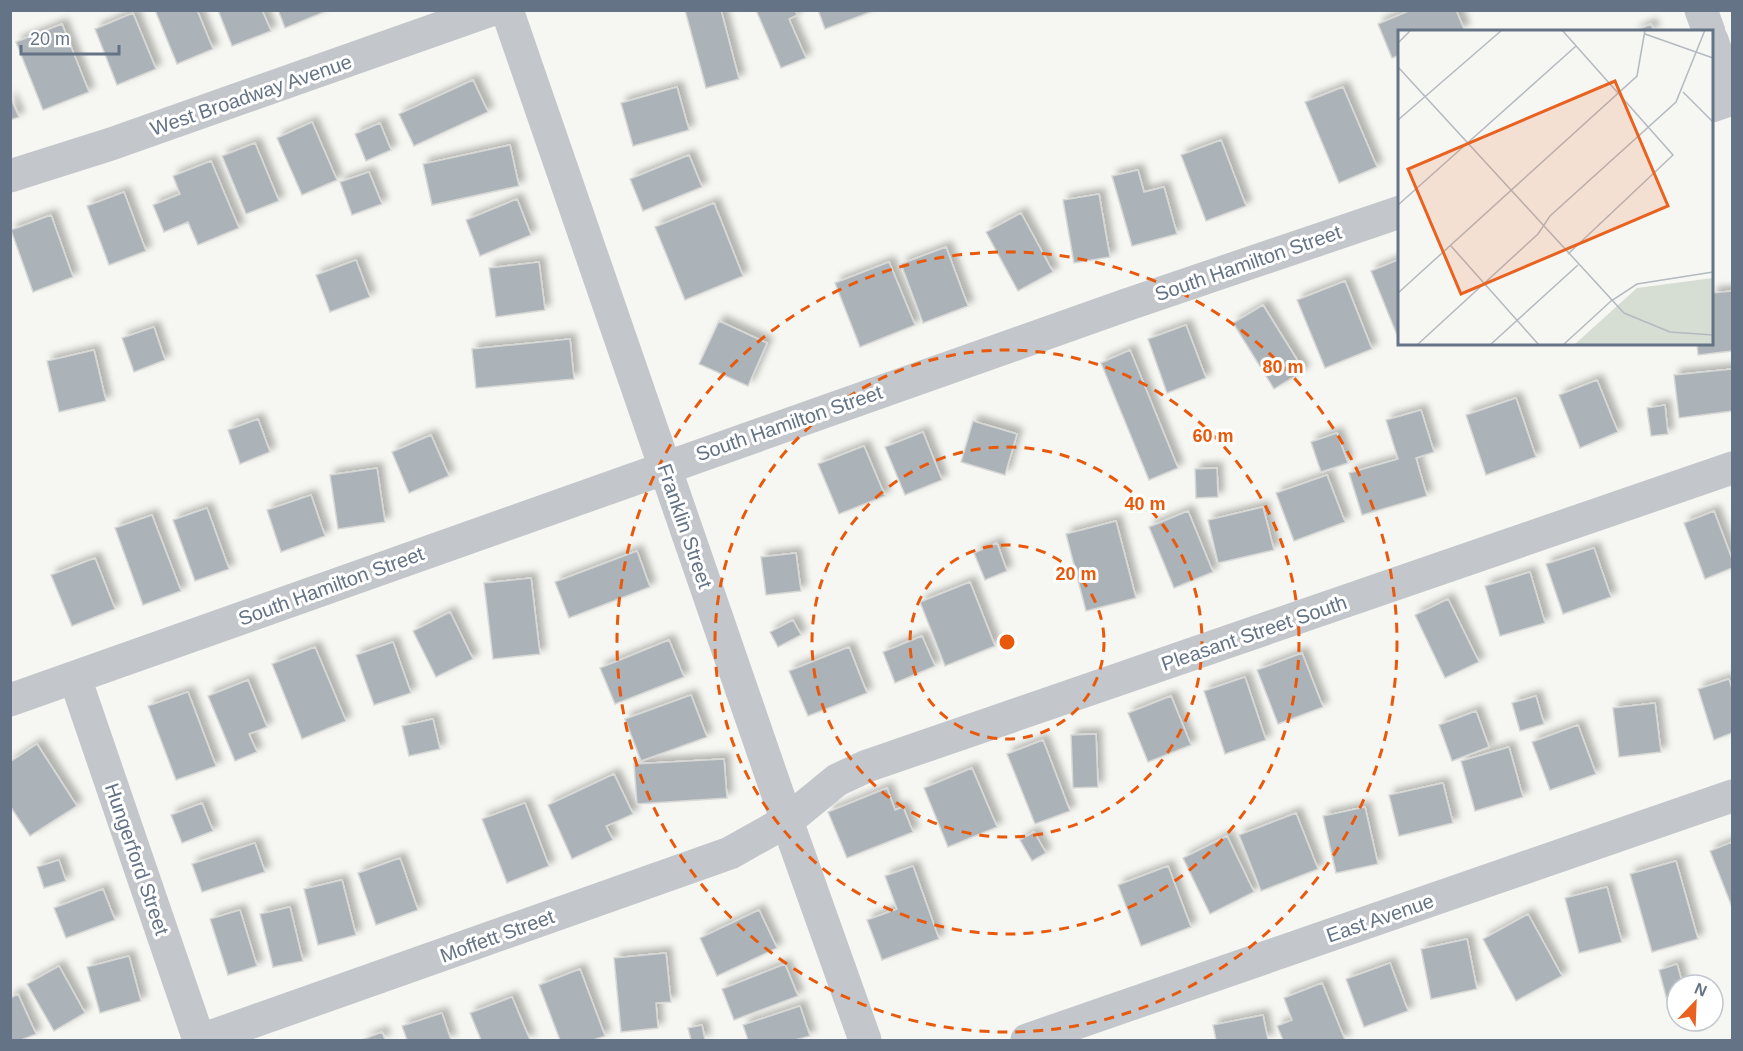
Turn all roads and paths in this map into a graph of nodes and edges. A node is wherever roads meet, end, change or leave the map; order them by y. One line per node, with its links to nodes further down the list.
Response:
1 (491, 10): 8 (street, West Broadway Avenue)
2 (507, 10): 10 (street, Franklin Street)
3 (1701, 10): 4 (street)
4 (1708, 30)
5 (1713, 42): 6 (street)
6 (1732, 99): 7 (street)
7 (1713, 106)
8 (10, 176)
9 (1398, 213): 10 (street, South Hamilton Street)
10 (665, 467): 12 (street, South Hamilton Street); 15 (street, Franklin Street)
11 (1732, 468): 15 (street, Pleasant Street South)
12 (75, 678): 13 (street, South Hamilton Street); 16 (street, Hungerford Street)
13 (10, 700)
14 (1732, 796): 18 (street, East Avenue)
15 (787, 820): 16 (street, Moffett Street); 17 (street, Franklin Street)
16 (200, 1041)
17 (865, 1041)
18 (1027, 1041)

